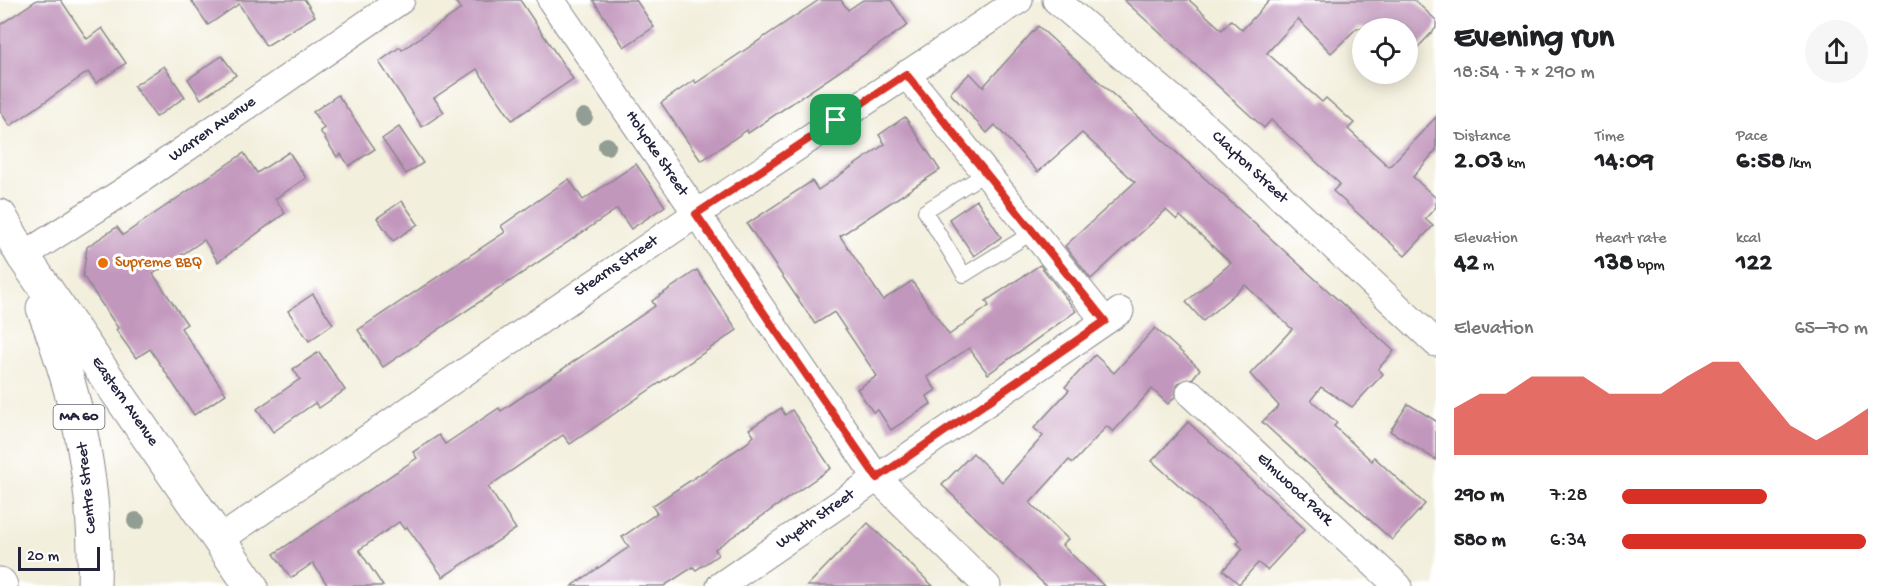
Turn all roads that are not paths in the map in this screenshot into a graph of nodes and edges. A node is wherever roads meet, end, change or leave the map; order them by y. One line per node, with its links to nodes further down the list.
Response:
1 (401, 0): 11 (street, Warren Avenue)
2 (551, 0): 7 (street, Holyoke Street)
3 (1019, 0): 5 (street, Stearns Street)
4 (1056, 0): 12 (street, Clayton Street)
5 (906, 74): 6 (street); 7 (street, Stearns Street)
6 (986, 173): 10 (street); 10 (lane)
7 (696, 214): 14 (street, Holyoke Street); 15 (street, Stearns Street)
8 (0, 216): 11 (main road, Eastern Avenue / MA 60)
9 (0, 224): 11 (main road)
10 (1033, 232): 14 (street, Wyeth Street)
11 (23, 256): 15 (main road, Eastern Avenue); 16 (main road, Centre Street / MA 60)
12 (1436, 343)
13 (1190, 393): 20 (street, Elmwood Park)
14 (877, 478): 18 (street, Wyeth Street); 19 (street, Holyoke Street)
15 (219, 540): 17 (main road, Eastern Avenue)
16 (94, 586)
17 (251, 586)
18 (720, 586)
19 (987, 586)
20 (1398, 586)

